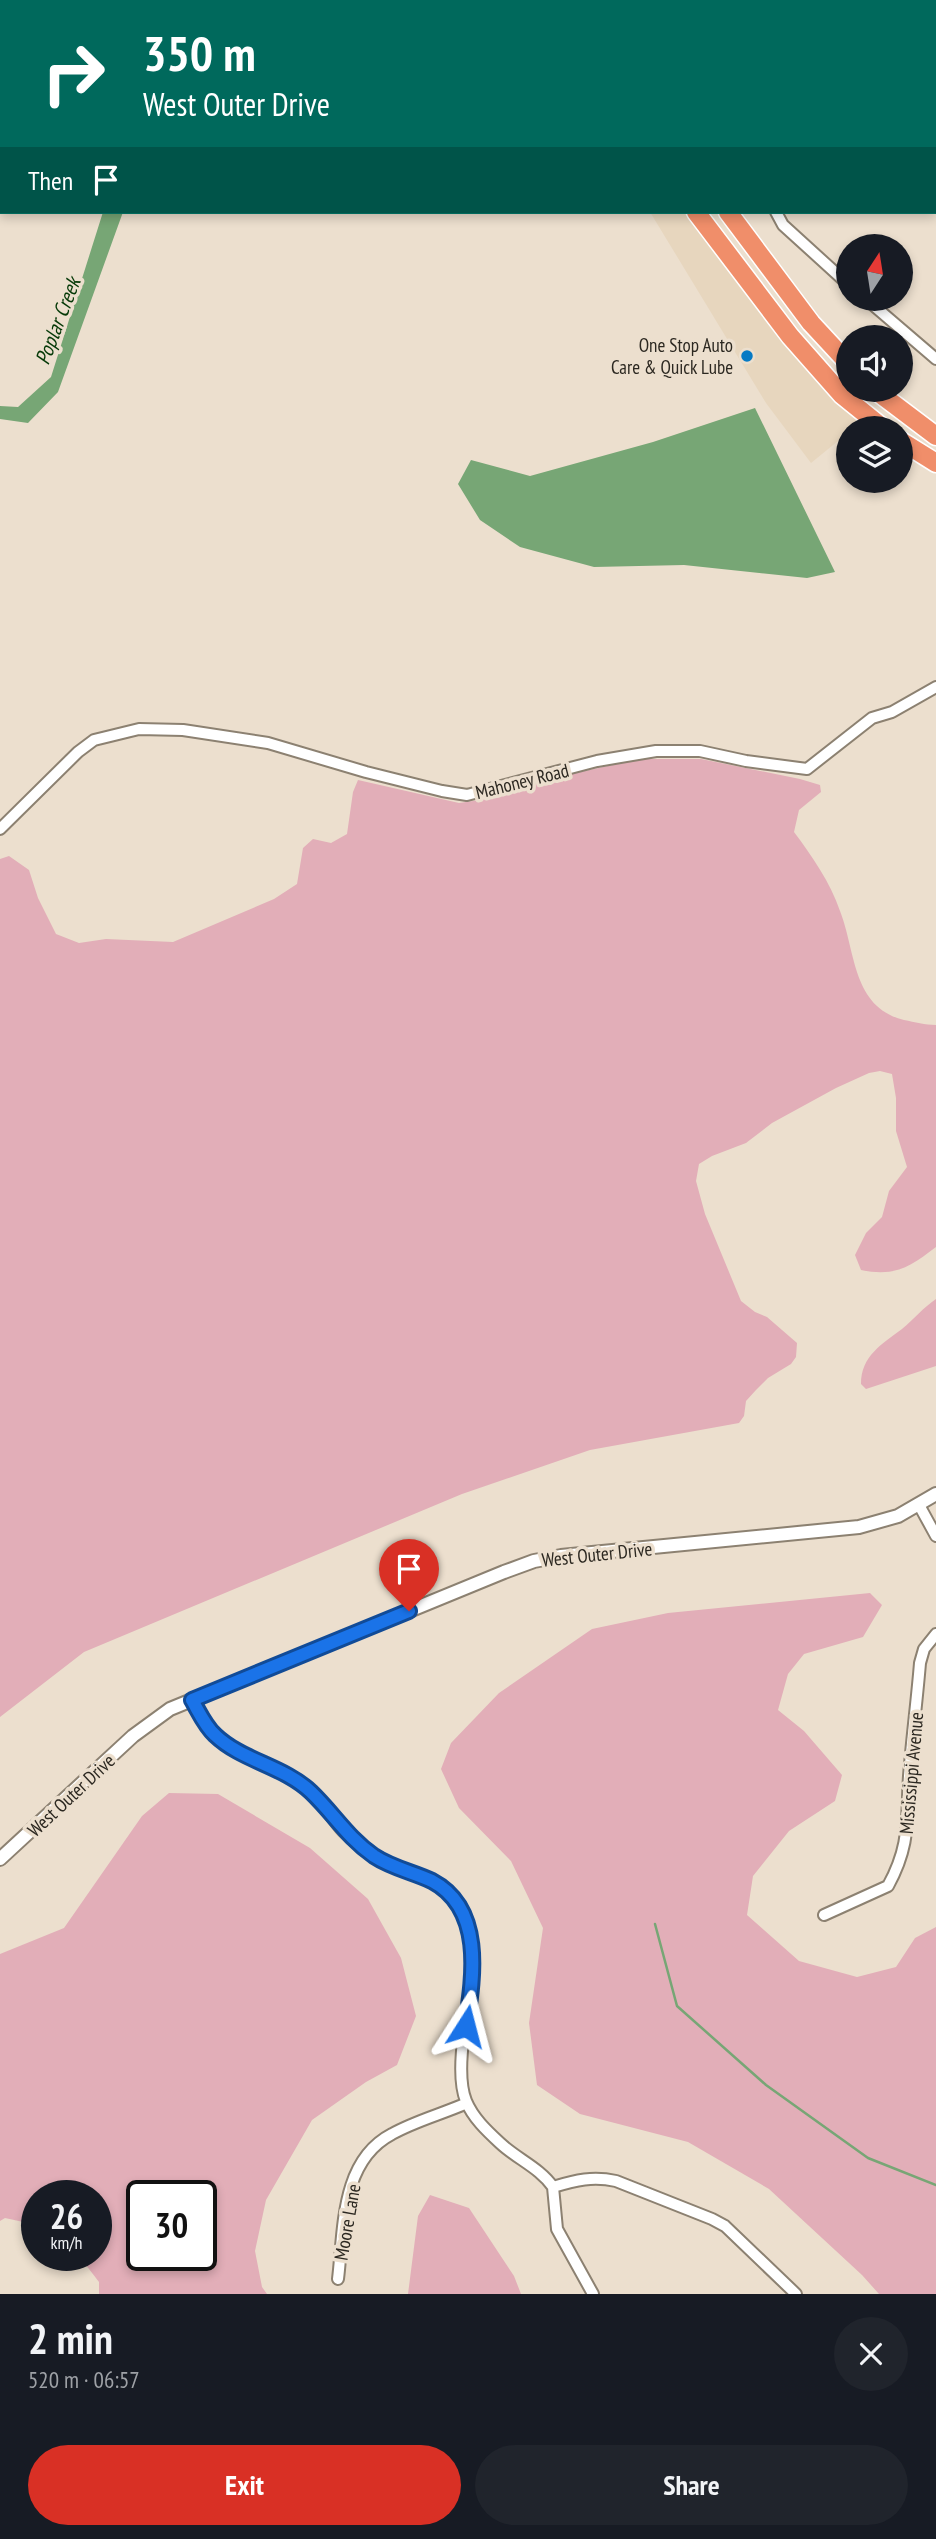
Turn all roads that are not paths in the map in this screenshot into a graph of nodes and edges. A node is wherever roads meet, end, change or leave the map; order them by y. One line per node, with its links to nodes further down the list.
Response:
1 (698, 214): 9 (highway)
2 (729, 214): 6 (highway)
3 (777, 214): 4 (street)
4 (836, 273)
5 (881, 312): 7 (street)
6 (836, 350)
7 (936, 359)
8 (891, 402): 10 (highway)
9 (868, 416)
10 (936, 436)
11 (913, 449): 12 (highway)
12 (936, 463)
13 (936, 687): 14 (street, Mahoney Road)
14 (0, 829)
15 (936, 1494): 16 (street, West Outer Drive)
16 (919, 1505): 17 (street); 19 (street, West Outer Drive)
17 (936, 1536)
18 (936, 1634): 21 (street, Mississippi Avenue)
19 (192, 1700): 20 (street, West Outer Drive); 22 (street)
20 (0, 1859)
21 (824, 1915)
22 (467, 2103): 23 (street); 24 (street, Moore Lane)
23 (553, 2187): 25 (street); 26 (street)
24 (338, 2279)
25 (593, 2294)
26 (796, 2294)

